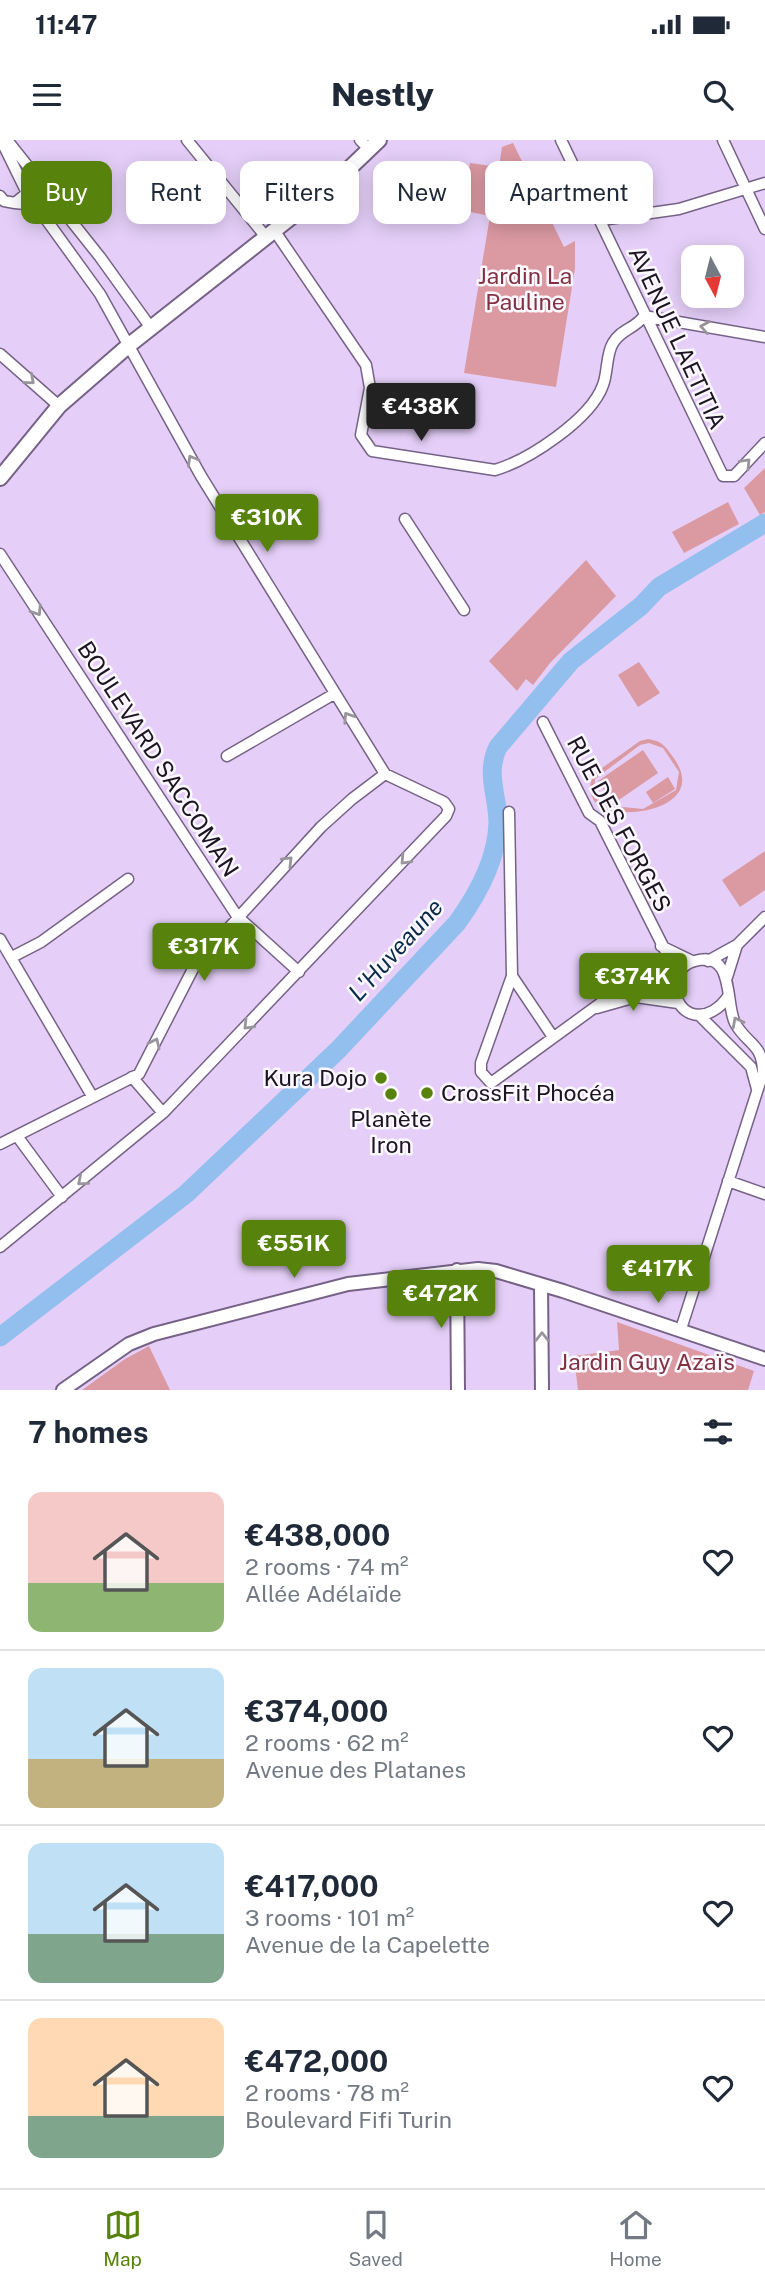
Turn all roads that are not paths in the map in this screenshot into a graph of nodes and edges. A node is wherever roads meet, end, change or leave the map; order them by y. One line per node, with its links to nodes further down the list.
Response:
1 (1, 140): 8 (street)
2 (7, 140): 21 (street)
3 (187, 140): 19 (street)
4 (561, 140): 7 (street, AVENUE LAETITIA)
5 (723, 140): 10 (street)
6 (369, 143): 19 (main road)
7 (572, 161)
8 (21, 181)
9 (765, 183): 10 (street)
10 (747, 190): 15 (street); 18 (street)
11 (0, 196): 13 (street)
12 (21, 198): 13 (street)
13 (15, 203): 14 (street)
14 (21, 204)
15 (653, 213)
16 (50, 224): 23 (street)
17 (603, 224): 20 (street, AVENUE LAETITIA)
18 (765, 229)
19 (270, 233): 20 (street); 21 (main road)
20 (644, 316): 22 (street, one-way to 20); 26 (street, AVENUE LAETITIA, one-way to 26)
21 (151, 328): 23 (main road)
22 (765, 337)
23 (128, 346): 25 (main road); 31 (street, one-way to 23)
24 (0, 354): 25 (street, one-way to 25)
25 (59, 406): 27 (main road)
26 (765, 443)
27 (0, 478)
28 (405, 519): 30 (street)
29 (0, 554): 37 (street, BOULEVARD SACCOMAN, one-way to 37)
30 (464, 610)
31 (334, 694): 33 (street); 34 (street, one-way to 31)
32 (543, 722): 40 (street, RUE DES FORGES)
33 (227, 756)
34 (385, 774): 37 (street, one-way to 34); 45 (street, one-way to 45)
35 (509, 812): 46 (street)
36 (128, 879): 42 (street)
37 (237, 916): 45 (street, BOULEVARD SACCOMAN); 58 (street, one-way to 37)
38 (765, 917): 41 (street)
39 (0, 939): 42 (street)
40 (661, 945): 43 (street, RUE DES FORGES); 49 (street, RUE DES FORGES)
41 (737, 945): 44 (street); 47 (street)
42 (12, 957): 60 (street)
43 (692, 961): 44 (street); 49 (street)
44 (708, 961): 47 (street)
45 (299, 972): 61 (street, one-way to 61)
46 (512, 976): 55 (street); 55 (street)
47 (727, 977): 50 (street)
48 (658, 979): 49 (street); 51 (street); 53 (street)
49 (676, 979): 52 (street)
50 (729, 995): 54 (street); 57 (street, one-way to 50)
51 (653, 998): 52 (street); 53 (street)
52 (678, 1003): 54 (street)
53 (587, 1012): 55 (street)
54 (699, 1015): 56 (street)
55 (553, 1037)
56 (736, 1052): 57 (street); 59 (street)
57 (762, 1055): 59 (street)
58 (132, 1077): 60 (street); 61 (street)
59 (757, 1090): 64 (street)
60 (92, 1096): 62 (street)
61 (163, 1113): 66 (street, one-way to 66)
62 (16, 1136): 63 (street); 66 (street)
63 (0, 1144)
64 (728, 1181): 65 (street); 70 (street)
65 (765, 1194)
66 (62, 1197): 67 (street)
67 (0, 1247)
68 (457, 1270): 69 (street); 72 (street); 73 (street)
69 (541, 1285): 70 (street); 74 (street, one-way to 69)
70 (681, 1329): 71 (street)
71 (765, 1359)
72 (63, 1390)
73 (458, 1390)
74 (542, 1390)

